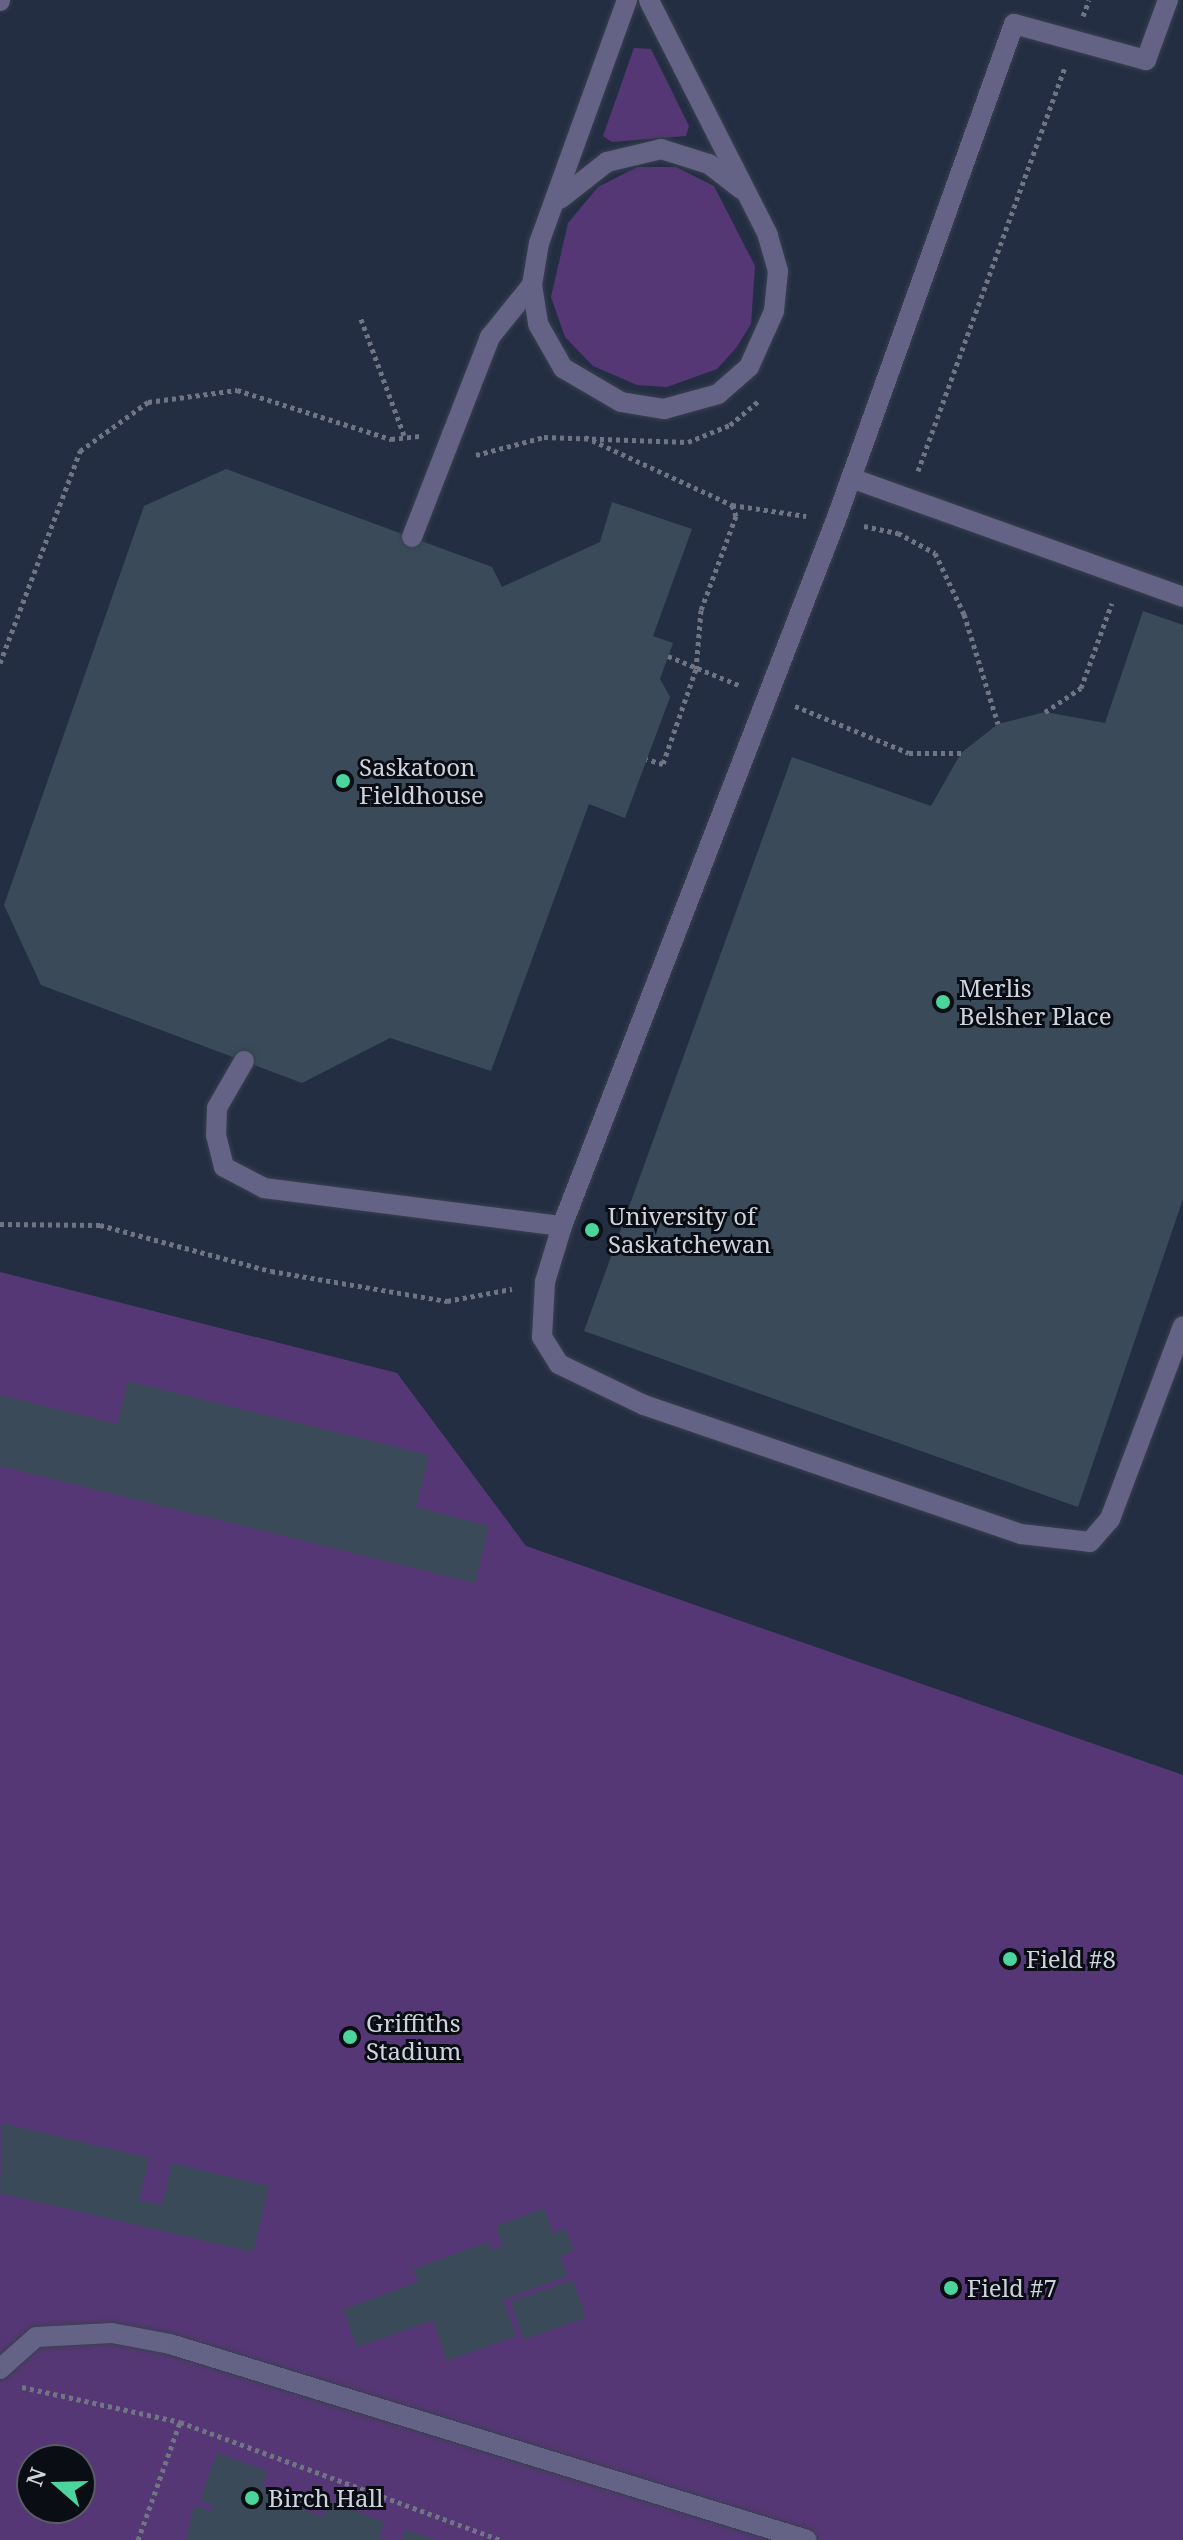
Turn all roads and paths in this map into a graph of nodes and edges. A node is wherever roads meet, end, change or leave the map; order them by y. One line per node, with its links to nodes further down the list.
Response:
1 (627, 0): 7 (street)
2 (649, 0): 6 (street)
3 (1089, 0): 5 (path)
4 (1168, 0): 5 (street)
5 (1074, 41): 14 (street); 15 (path)
6 (748, 196): 7 (street); 8 (street)
7 (554, 205): 8 (street)
8 (532, 285): 13 (street)
9 (361, 319): 11 (path)
10 (769, 392): 12 (path)
11 (404, 435): 13 (path); 23 (path)
12 (584, 436): 13 (path); 16 (path)
13 (449, 445): 19 (street)
14 (851, 478): 15 (street); 17 (street)
15 (908, 497): 18 (path); 20 (street)
16 (732, 505): 17 (path); 24 (path)
17 (836, 520): 18 (path); 25 (street)
18 (898, 533): 27 (path)
19 (412, 537)
20 (1122, 575): 21 (street); 26 (path)
21 (1183, 597)
22 (668, 656): 24 (path)
23 (0, 663)
24 (696, 669): 25 (path); 29 (path)
25 (769, 696): 28 (path); 32 (street)
26 (1045, 712)
27 (998, 724)
28 (961, 753)
29 (647, 759)
30 (244, 1061): 32 (street)
31 (0, 1224): 33 (path)
32 (562, 1226): 34 (street)
33 (512, 1289)
34 (1183, 1326)
35 (0, 2369): 40 (street)
36 (15, 2386): 37 (path)
37 (180, 2422): 38 (path); 39 (path)
38 (138, 2540)
39 (500, 2540)
40 (807, 2540)

